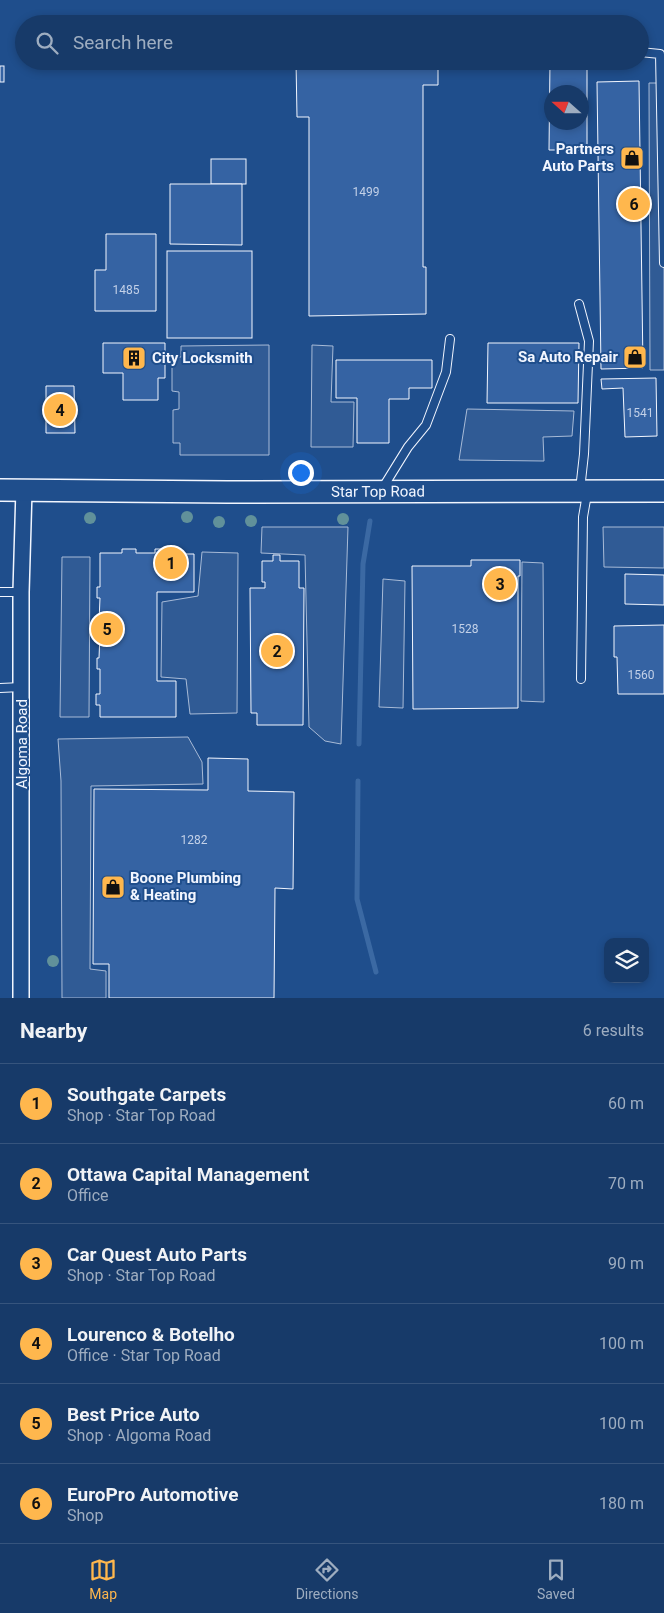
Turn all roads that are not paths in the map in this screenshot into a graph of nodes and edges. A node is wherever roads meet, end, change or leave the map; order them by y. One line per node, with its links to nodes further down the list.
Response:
1 (649, 53): 2 (lane)
2 (664, 263)
3 (579, 304): 7 (lane)
4 (450, 339): 9 (lane)
5 (24, 489): 6 (street, Star Top Road); 9 (street, Star Top Road); 11 (street, Algoma Road)
6 (0, 490)
7 (584, 490): 8 (street, Star Top Road); 9 (street, Star Top Road); 12 (lane)
8 (664, 491)
9 (380, 492)
10 (0, 592): 11 (lane)
11 (21, 592): 13 (street, Algoma Road)
12 (581, 678)
13 (22, 687): 14 (lane); 15 (street, Algoma Road)
14 (0, 688)
15 (21, 998)

